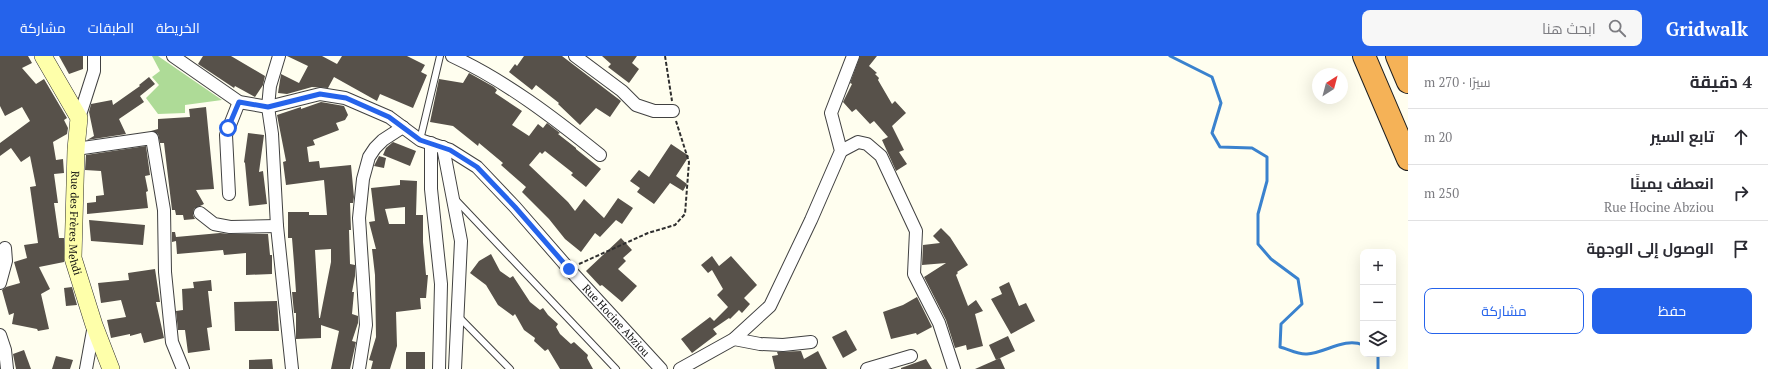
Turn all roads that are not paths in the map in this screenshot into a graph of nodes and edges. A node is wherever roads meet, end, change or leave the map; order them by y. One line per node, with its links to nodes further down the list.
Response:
1 (43, 56): 15 (main road)
2 (94, 56): 15 (street)
3 (173, 56): 12 (street, Rue Hocine Abziou)
4 (279, 56): 13 (street)
5 (440, 56): 17 (lane)
6 (452, 56): 20 (street)
7 (575, 56): 14 (street)
8 (853, 56): 19 (street)
9 (1364, 56): 21 (highway)
10 (1397, 56): 11 (highway)
11 (1408, 82)
12 (239, 102): 13 (street, Rue Hocine Abziou); 22 (street)
13 (268, 107): 16 (street, Rue Hocine Abziou); 25 (street)
14 (673, 111)
15 (79, 118): 18 (main road, Rue des Frères Mehdi)
16 (403, 127): 17 (street, Rue Hocine Abziou); 39 (street)
17 (431, 143): 23 (street); 40 (street); 44 (street, Rue Hocine Abziou)
18 (76, 149): 29 (main road, Rue des Frères Mehdi); 37 (street)
19 (842, 151): 31 (street); 47 (street)
20 (600, 154)
21 (1408, 158)
22 (229, 194)
23 (452, 197): 28 (street); 43 (lane)
24 (200, 213): 25 (street)
25 (277, 226): 38 (street)
26 (5, 248): 27 (street)
27 (0, 283)
28 (458, 316): 41 (street); 42 (lane)
29 (94, 325): 35 (street); 36 (main road, Rue des Frères Mehdi)
30 (0, 335): 34 (street)
31 (734, 339): 32 (street); 45 (street)
32 (811, 342)
33 (911, 356): 46 (street)
34 (7, 369)
35 (86, 369)
36 (111, 369)
37 (183, 369)
38 (292, 369)
39 (359, 369)
40 (439, 369)
41 (455, 369)
42 (510, 369)
43 (616, 369)
44 (661, 369)
45 (680, 369)
46 (866, 369)
47 (954, 369)

